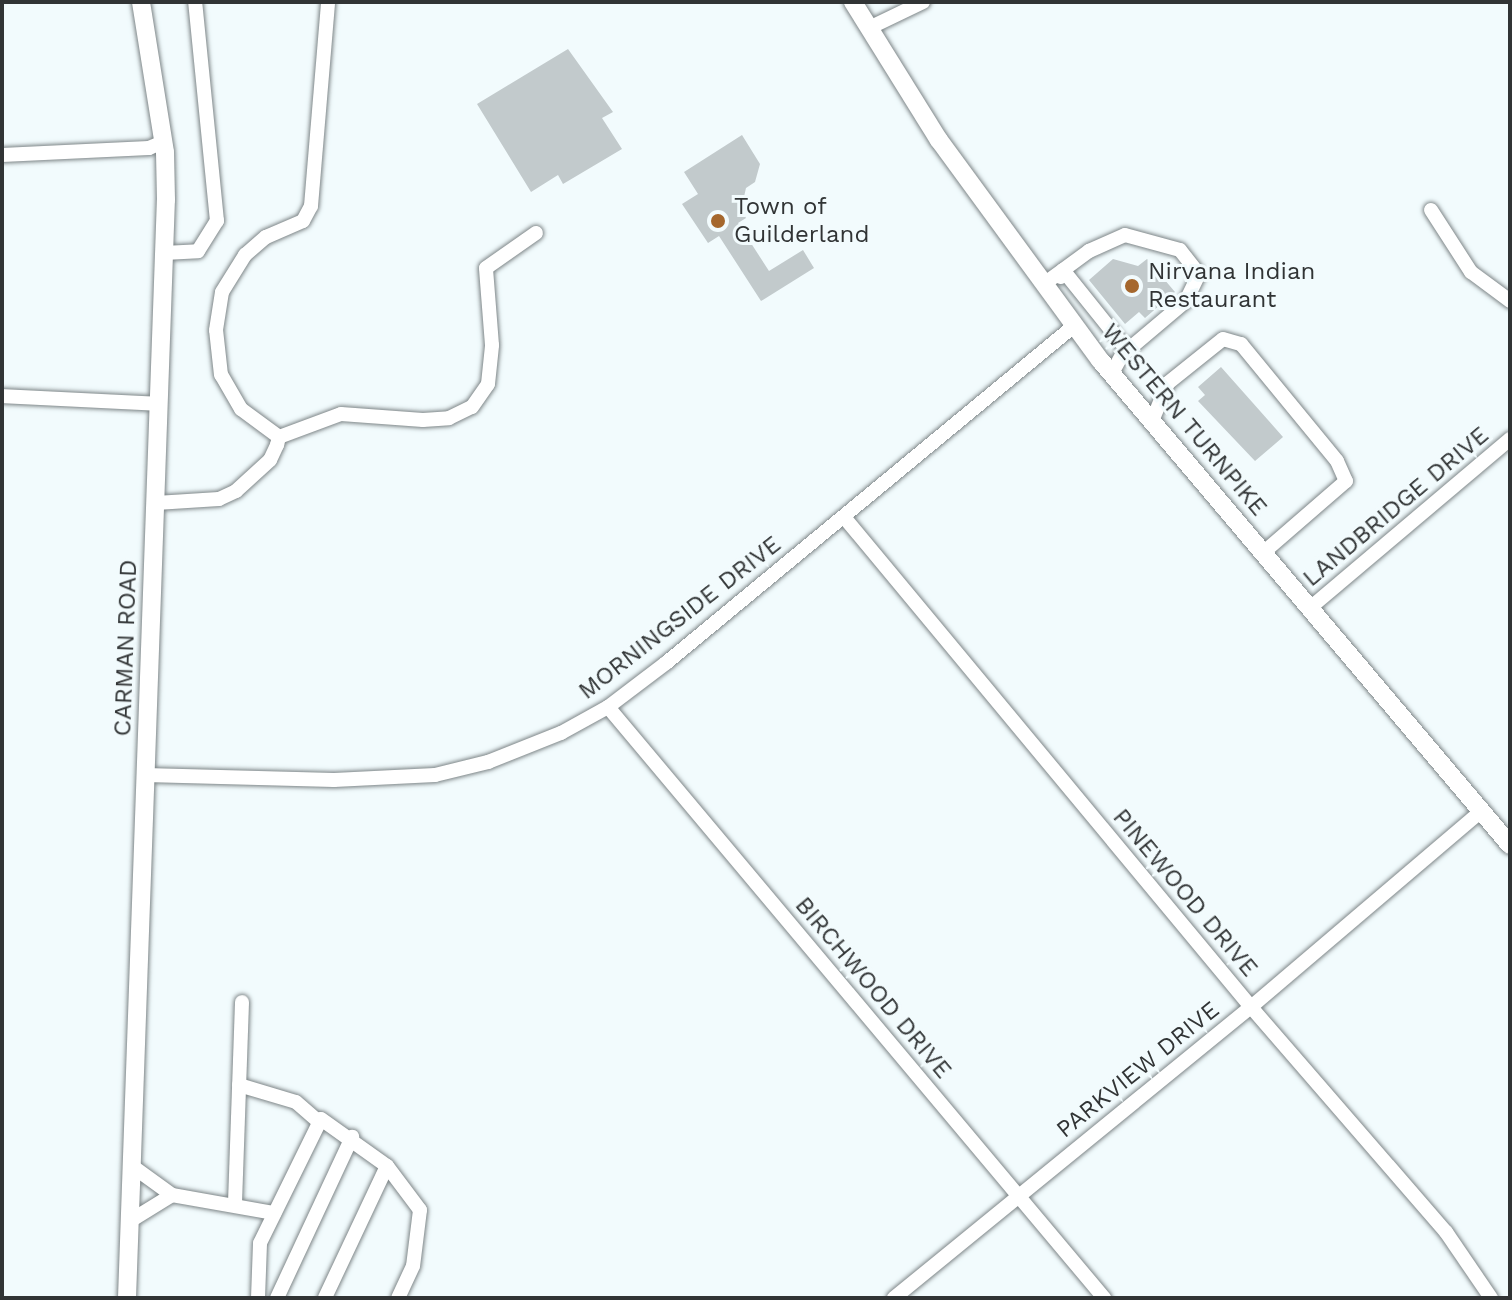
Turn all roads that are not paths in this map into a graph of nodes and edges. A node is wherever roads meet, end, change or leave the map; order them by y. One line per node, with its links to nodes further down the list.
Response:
1 (141, 2): 7 (main road, CARMAN ROAD)
2 (195, 2): 11 (street)
3 (328, 2): 20 (street)
4 (853, 2): 6 (main road, WESTERN TURNPIKE)
5 (923, 2): 6 (street)
6 (869, 28): 12 (main road, WESTERN TURNPIKE)
7 (163, 142): 8 (street); 11 (main road, CARMAN ROAD)
8 (2, 155)
9 (1431, 210): 13 (street)
10 (536, 233): 20 (street)
11 (164, 253): 18 (main road, CARMAN ROAD)
12 (1056, 277): 14 (main road, WESTERN TURNPIKE); 15 (street); 15 (street)
13 (1510, 301)
14 (1075, 325): 16 (main road, WESTERN TURNPIKE); 23 (street, MORNINGSIDE DRIVE)
15 (1127, 350): 16 (street)
16 (1112, 373): 19 (main road, WESTERN TURNPIKE)
17 (2, 396): 18 (street)
18 (160, 404): 22 (main road, CARMAN ROAD)
19 (1152, 421): 24 (main road, WESTERN TURNPIKE); 24 (street)
20 (279, 437): 22 (street)
21 (1510, 439): 25 (street, LANDBRIDGE DRIVE)
22 (156, 503): 27 (main road, CARMAN ROAD)
23 (844, 517): 26 (street, MORNINGSIDE DRIVE); 31 (street, PINEWOOD DRIVE)
24 (1263, 553): 25 (main road, WESTERN TURNPIKE)
25 (1310, 608): 28 (main road, WESTERN TURNPIKE)
26 (608, 707): 27 (street, MORNINGSIDE DRIVE); 38 (street, BIRCHWOOD DRIVE)
27 (145, 775): 35 (main road, CARMAN ROAD)
28 (1481, 811): 29 (main road, WESTERN TURNPIKE); 31 (street, PARKVIEW DRIVE)
29 (1510, 845)
30 (242, 1002): 32 (street)
31 (1251, 1007): 38 (street, PARKVIEW DRIVE); 49 (street, PINEWOOD DRIVE)
32 (239, 1085): 33 (street); 39 (street)
33 (318, 1121): 34 (street); 40 (street)
34 (352, 1137): 36 (street); 44 (street)
35 (132, 1166): 37 (street); 41 (main road, CARMAN ROAD)
36 (387, 1166): 45 (street); 46 (street)
37 (172, 1195): 39 (street); 41 (street)
38 (1019, 1195): 47 (street, PARKVIEW DRIVE); 48 (street, BIRCHWOOD DRIVE)
39 (235, 1203): 40 (street)
40 (274, 1213): 43 (street)
41 (130, 1221): 42 (main road, CARMAN ROAD)
42 (127, 1298)
43 (258, 1298)
44 (277, 1298)
45 (325, 1298)
46 (398, 1298)
47 (894, 1298)
48 (1104, 1298)
49 (1491, 1298)

